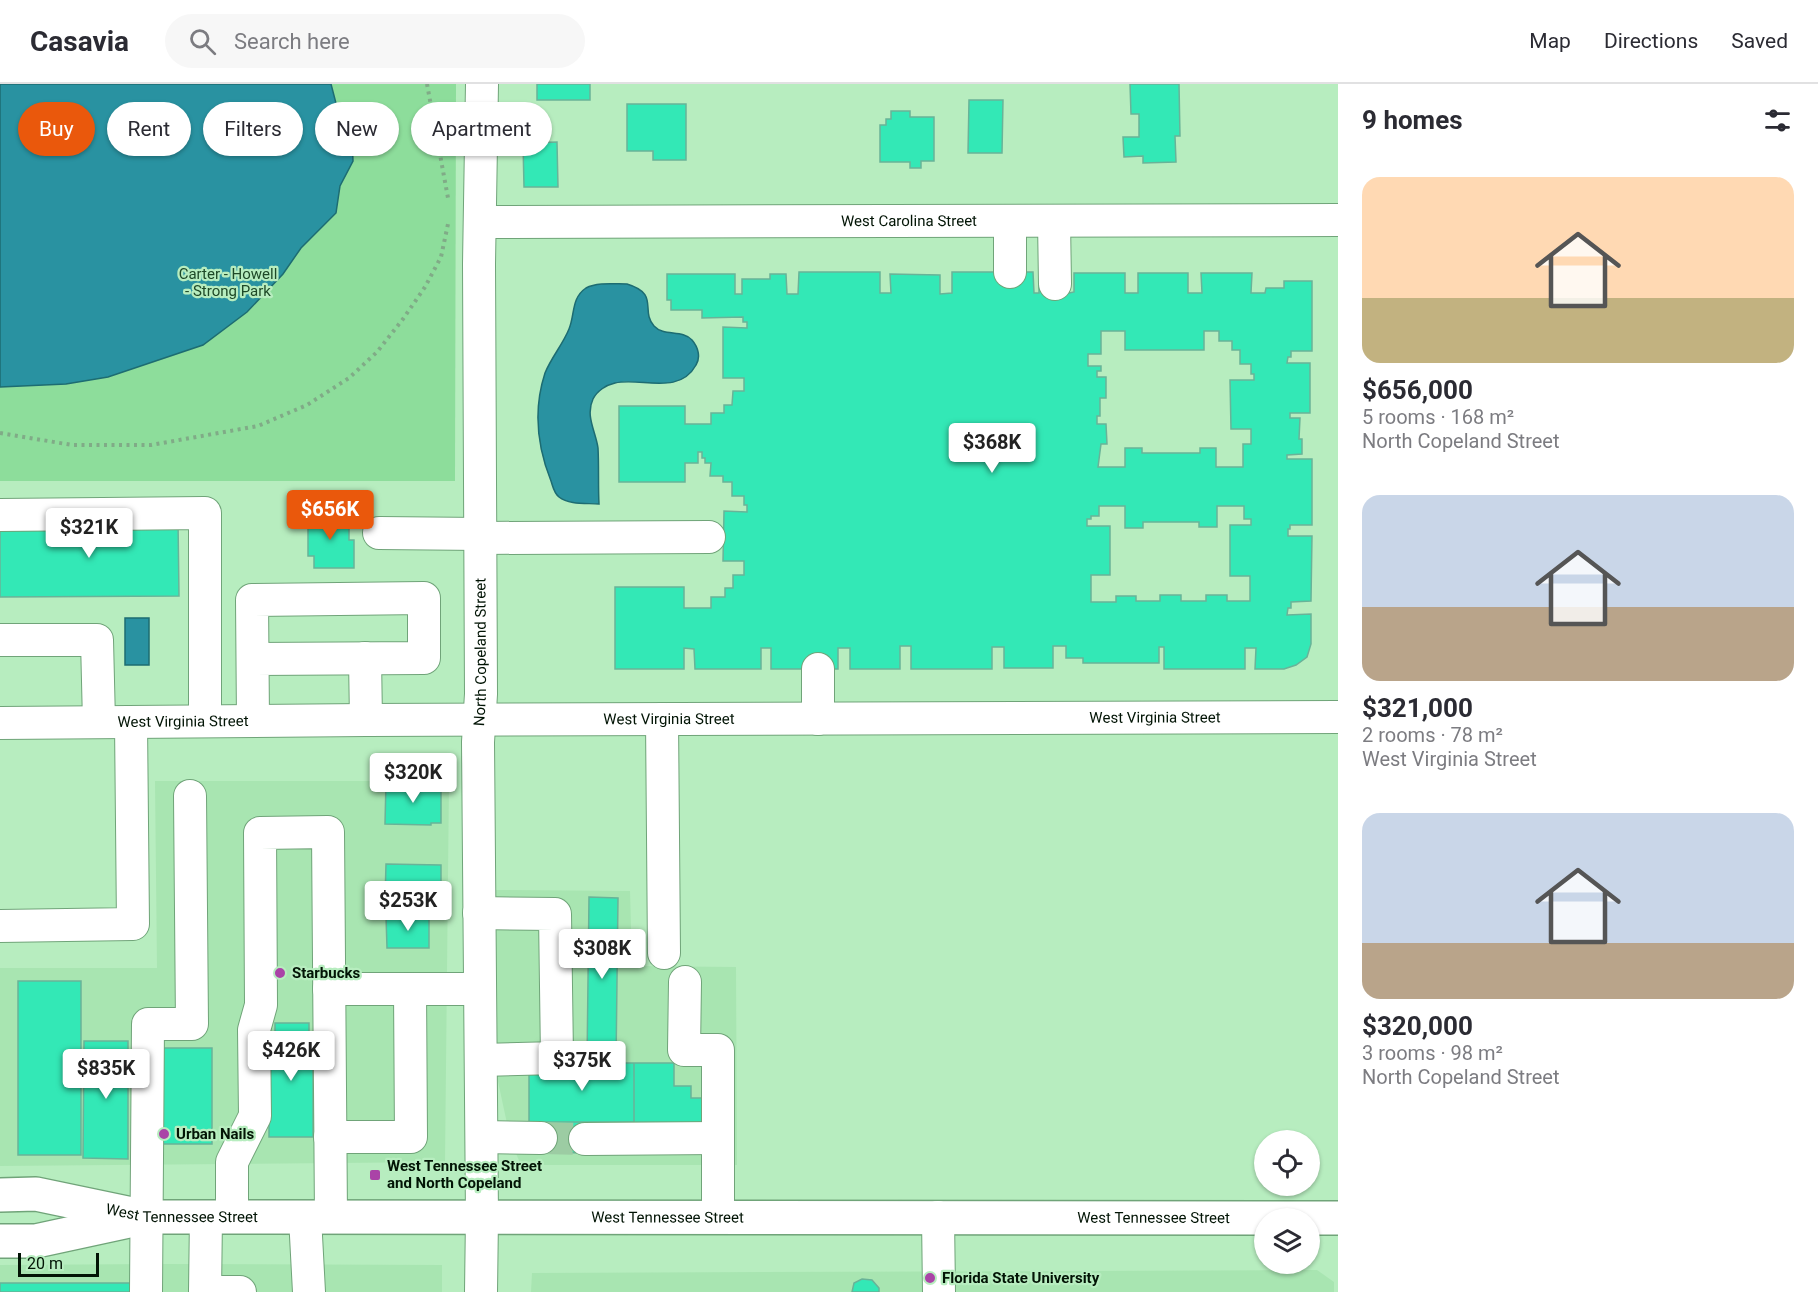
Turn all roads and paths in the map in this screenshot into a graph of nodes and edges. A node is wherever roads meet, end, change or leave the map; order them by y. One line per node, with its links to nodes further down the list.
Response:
1 (428, 84): 3 (path)
2 (482, 84): 8 (street, North Copeland Street)
3 (449, 206)
4 (450, 218): 11 (path)
5 (1338, 220): 7 (street, West Carolina Street)
6 (1010, 221): 7 (street, West Carolina Street); 8 (street, West Carolina Street); 9 (street)
7 (1054, 221): 10 (street)
8 (480, 222): 14 (street, North Copeland Street)
9 (1010, 272)
10 (1055, 284)
11 (0, 433)
12 (0, 515): 28 (street)
13 (379, 533): 14 (street)
14 (481, 536): 15 (street); 24 (street, North Copeland Street)
15 (709, 537)
16 (0, 640): 26 (street)
17 (365, 658): 18 (street); 18 (street); 23 (street)
18 (253, 659): 25 (street)
19 (818, 669): 22 (street)
20 (1338, 717): 22 (street, West Virginia Street)
21 (662, 719): 22 (street, West Virginia Street); 24 (street, West Virginia Street); 33 (street)
22 (818, 719)
23 (366, 720): 24 (street, West Virginia Street); 25 (street, West Virginia Street)
24 (479, 720): 31 (street, North Copeland Street)
25 (253, 721): 28 (street, West Virginia Street)
26 (99, 722): 27 (street, West Virginia Street); 29 (street, West Virginia Street)
27 (131, 722): 28 (street, West Virginia Street); 32 (street)
28 (206, 722)
29 (0, 723)
30 (190, 796): 45 (street)
31 (479, 913): 37 (street, North Copeland Street); 38 (street)
32 (0, 926)
33 (664, 953)
34 (685, 982): 42 (street)
35 (329, 989): 36 (street); 39 (street); 46 (street)
36 (410, 989): 37 (street); 39 (street)
37 (480, 989): 38 (street, North Copeland Street)
38 (481, 1060): 40 (street, North Copeland Street)
39 (330, 1137): 47 (street)
40 (482, 1137): 41 (street); 48 (street, North Copeland Street)
41 (541, 1138)
42 (718, 1138): 43 (street); 49 (street)
43 (585, 1139)
44 (0, 1195): 45 (main road, West Tennessee Street)
45 (146, 1217): 46 (main road, West Tennessee Street); 52 (main road); 53 (street)
46 (219, 1217): 47 (main road, West Tennessee Street); 54 (street)
47 (318, 1217): 48 (main road, West Tennessee Street); 56 (street)
48 (482, 1217): 49 (main road, West Tennessee Street); 57 (street, North Copeland Street)
49 (718, 1217): 50 (main road, West Tennessee Street)
50 (938, 1217): 51 (main road, West Tennessee Street); 58 (street)
51 (1338, 1218)
52 (0, 1241)
53 (146, 1292)
54 (206, 1292): 55 (street)
55 (240, 1292)
56 (309, 1292)
57 (481, 1292)
58 (939, 1292)

